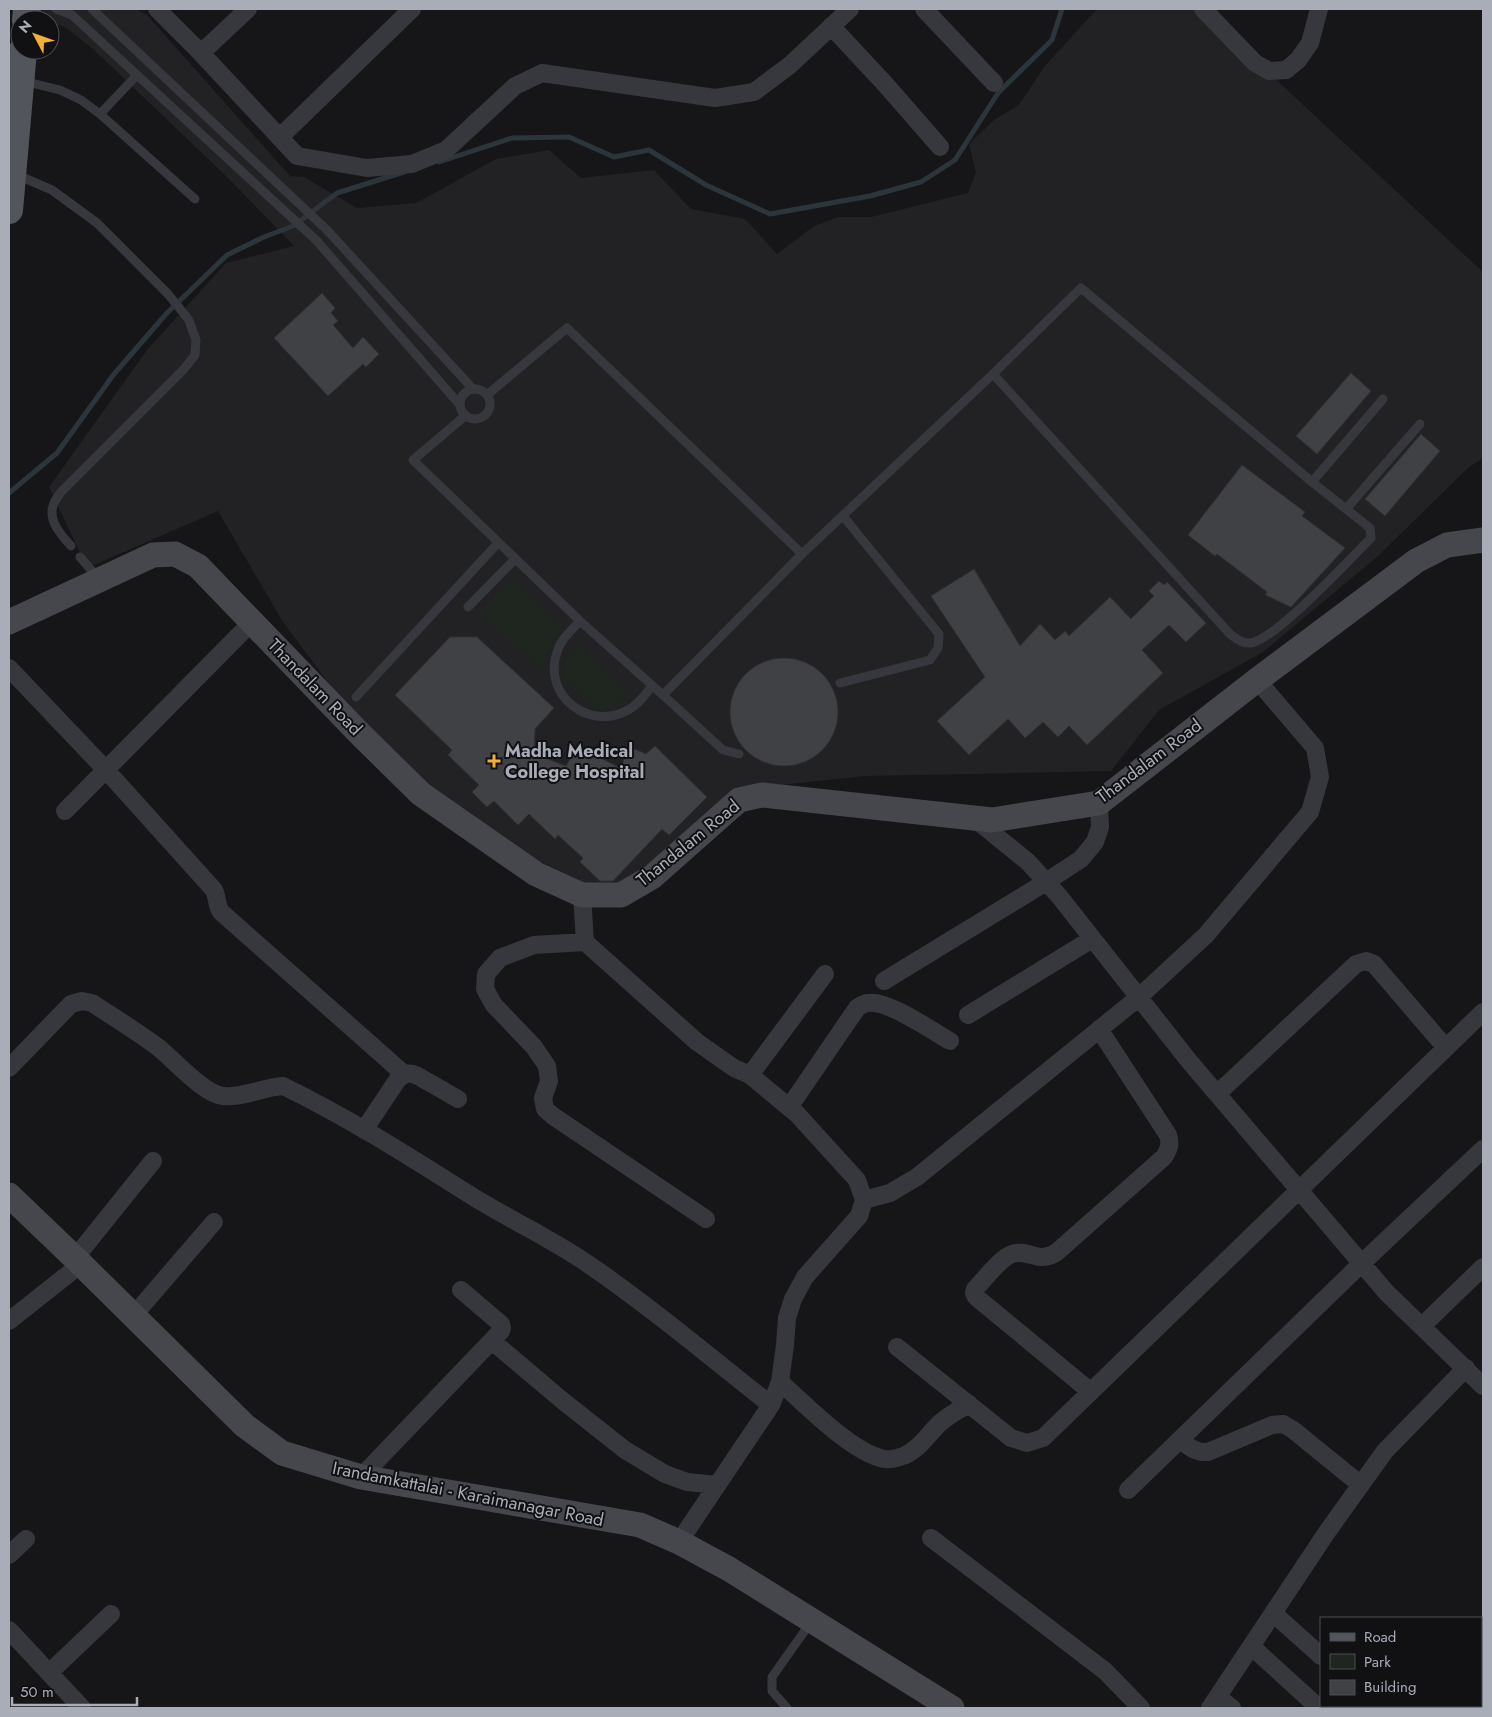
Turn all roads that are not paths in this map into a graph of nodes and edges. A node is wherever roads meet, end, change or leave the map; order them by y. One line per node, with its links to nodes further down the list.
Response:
1 (11, 9): 11 (main road)
2 (56, 9): 15 (lane)
3 (92, 9): 24 (lane)
4 (157, 9): 13 (street)
5 (248, 9): 13 (street)
6 (412, 9): 19 (street)
7 (850, 9): 12 (street)
8 (924, 9): 17 (street)
9 (1204, 9): 10 (street)
10 (1319, 9)
11 (9, 18)
12 (831, 26): 19 (street); 20 (street)
13 (201, 52): 19 (street)
14 (22, 60): 16 (main road)
15 (137, 75): 18 (lane); 25 (lane)
16 (20, 81): 18 (lane); 21 (main road)
17 (994, 83)
18 (100, 114): 22 (lane)
19 (280, 137)
20 (940, 147)
21 (12, 173): 23 (main road); 38 (lane)
22 (195, 199)
23 (9, 210)
24 (327, 230): 25 (lane); 27 (lane)
25 (316, 240): 30 (lane)
26 (993, 374): 33 (lane); 34 (lane); 35 (lane)
27 (473, 389): 28 (lane); 30 (lane)
28 (487, 395): 31 (lane); 39 (lane)
29 (1383, 399): 33 (lane)
30 (460, 405): 31 (lane)
31 (465, 416): 37 (lane)
32 (1420, 424): 34 (lane)
33 (1312, 482): 34 (lane)
34 (1347, 508)
35 (843, 516): 39 (lane); 49 (lane)
36 (1483, 540): 48 (street, Thandalam Road)
37 (498, 543): 41 (lane); 52 (lane)
38 (71, 546)
39 (802, 554): 51 (lane)
40 (80, 558): 42 (lane)
41 (515, 559): 43 (lane); 44 (lane)
42 (99, 580): 45 (street, Thandalam Road); 46 (street, Thandalam Road)
43 (468, 608)
44 (580, 621): 50 (lane); 50 (lane)
45 (9, 622)
46 (252, 622): 54 (street); 59 (street, Thandalam Road)
47 (9, 668): 54 (street)
48 (1257, 680): 55 (street, Thandalam Road); 64 (street)
49 (840, 683)
50 (652, 686): 51 (lane)
51 (663, 694): 53 (lane)
52 (356, 697)
53 (739, 754)
54 (106, 770): 56 (street); 71 (street)
55 (1100, 803): 57 (street, Thandalam Road); 58 (street)
56 (65, 811)
57 (974, 818): 58 (street); 59 (street, Thandalam Road)
58 (1046, 882): 60 (street); 63 (street)
59 (582, 896): 61 (street)
60 (1092, 939): 64 (street); 66 (street)
61 (585, 942): 72 (street); 82 (street)
62 (825, 974): 72 (street)
63 (884, 981)
64 (1138, 998): 67 (street); 73 (street)
65 (1483, 1012): 69 (street)
66 (968, 1015)
67 (1100, 1029): 81 (street); 96 (street)
68 (950, 1042): 75 (street)
69 (1446, 1048): 73 (street); 79 (street)
70 (9, 1068): 76 (street)
71 (404, 1074): 74 (street); 76 (street)
72 (750, 1075): 75 (street)
73 (1217, 1094): 79 (street)
74 (458, 1099)
75 (790, 1106): 81 (street)
76 (364, 1130): 98 (street)
77 (1483, 1149): 85 (street)
78 (154, 1161): 84 (street)
79 (1298, 1189): 85 (street); 96 (street)
80 (9, 1195): 84 (street, Irandamkattalai - Karaimanagar Road)
81 (864, 1200): 94 (street)
82 (706, 1220)
83 (214, 1222): 88 (street)
84 (78, 1261): 88 (street, Irandamkattalai - Karaimanagar Road); 89 (street)
85 (1362, 1263): 90 (street); 99 (street)
86 (1483, 1267): 90 (street)
87 (460, 1290): 91 (street)
88 (134, 1315): 100 (street, Irandamkattalai - Karaimanagar Road)
89 (9, 1321)
90 (1422, 1326): 93 (street)
91 (492, 1341): 100 (street); 101 (street)
92 (897, 1347): 97 (street)
93 (1466, 1368): 95 (street); 102 (street)
94 (780, 1382): 97 (street); 98 (street)
95 (1483, 1386)
96 (1091, 1392): 97 (street)
97 (969, 1404)
98 (771, 1405): 101 (street)
99 (1180, 1440): 102 (street); 103 (street)
100 (361, 1477): 106 (street, Irandamkattalai - Karaimanagar Road)
101 (717, 1485): 106 (street)
102 (1360, 1485): 108 (street)
103 (1128, 1490)
104 (931, 1538): 119 (street)
105 (26, 1539): 107 (street)
106 (679, 1542): 110 (street, Irandamkattalai - Karaimanagar Road)
107 (9, 1555)
108 (1273, 1613): 112 (street); 113 (street)
109 (111, 1614): 114 (street)
110 (811, 1622): 117 (lane); 118 (street, Irandamkattalai - Karaimanagar Road)
111 (9, 1630): 114 (street)
112 (1251, 1646): 115 (street); 121 (street)
113 (1320, 1655)
114 (49, 1673): 116 (street)
115 (1214, 1702): 120 (street)
116 (82, 1708)
117 (787, 1708)
118 (952, 1708)
119 (1141, 1708)
120 (1232, 1708)
121 (1319, 1708)

